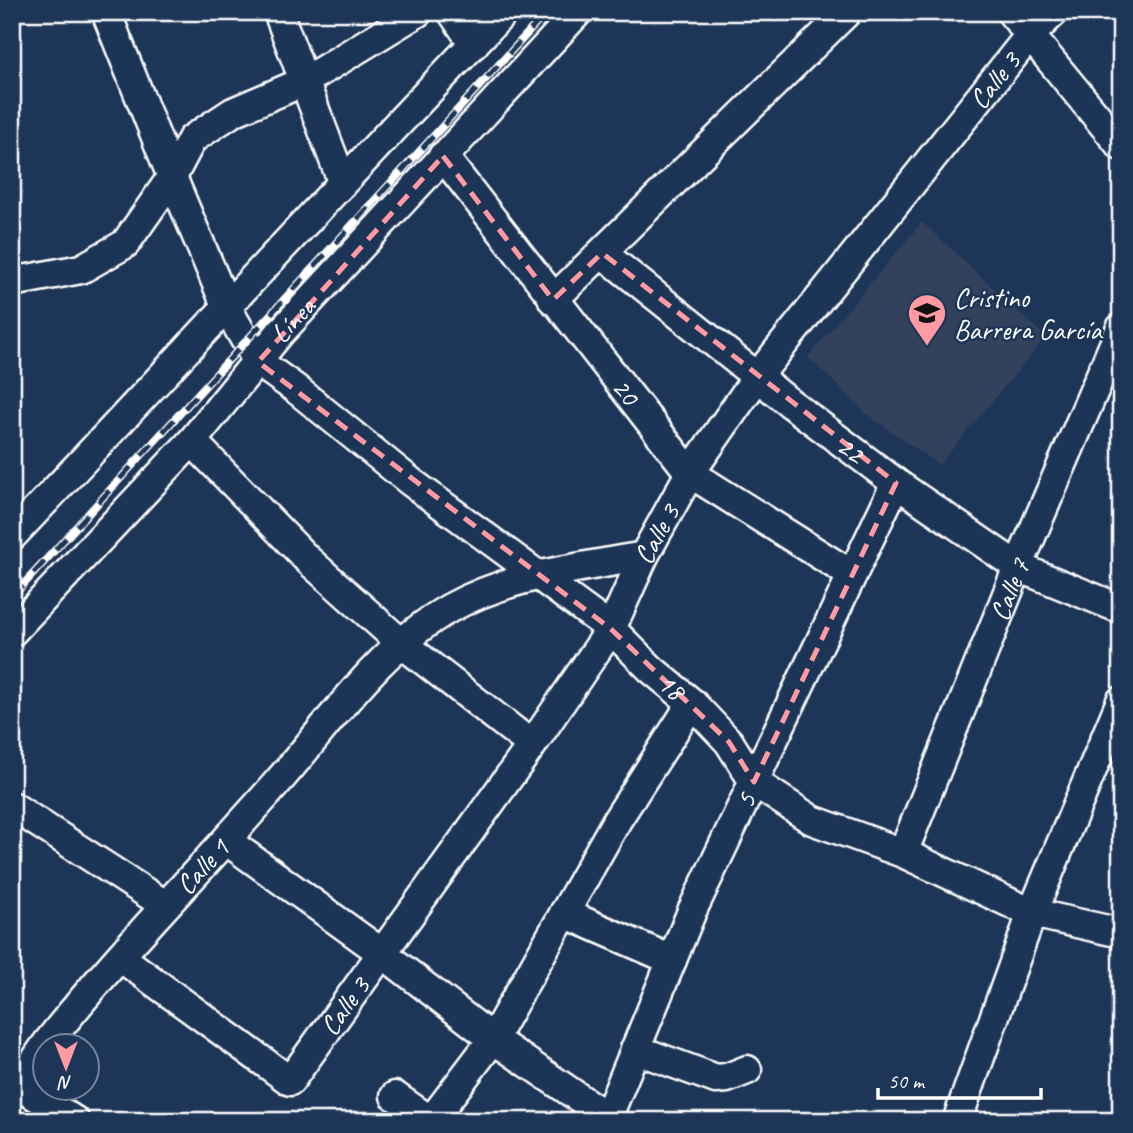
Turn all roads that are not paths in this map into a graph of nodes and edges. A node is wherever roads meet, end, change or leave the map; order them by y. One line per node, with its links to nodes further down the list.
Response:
1 (106, 12): 15 (street)
2 (278, 12): 12 (street)
3 (418, 12): 12 (street)
4 (452, 12): 11 (street)
5 (504, 12): 11 (street, Línea)
6 (578, 12): 14 (street, Línea)
7 (847, 12): 17 (street)
8 (1012, 12): 10 (street)
9 (1054, 12): 10 (street, Calle 3)
10 (1030, 36): 13 (street); 23 (street, Calle 3)
11 (474, 44): 16 (street, Línea)
12 (305, 82): 15 (street); 16 (street)
13 (1121, 146)
14 (443, 156): 19 (street, 20); 22 (street, Línea)
15 (172, 177): 18 (street); 20 (street)
16 (342, 181): 20 (street, Línea)
17 (602, 253): 19 (street); 23 (street, 22)
18 (12, 282)
19 (553, 300): 25 (street, 20)
20 (228, 308): 22 (street); 27 (street, Línea)
21 (1121, 328): 29 (street, Calle 7)
22 (258, 362): 24 (street, Línea); 31 (street, 18)
23 (757, 377): 25 (street, Calle 3); 26 (street, 22)
24 (192, 441): 34 (street, Línea); 35 (street)
25 (690, 473): 28 (street, Calle 3); 30 (street, 20)
26 (896, 483): 29 (street, 22); 30 (street, 5)
27 (12, 536)
28 (644, 556): 31 (street, Calle 1); 33 (street, Calle 3)
29 (1018, 567): 32 (street, 22); 42 (street, Calle 7)
30 (852, 575): 39 (street, 5)
31 (538, 576): 33 (street, 18); 35 (street, Calle 1)
32 (1121, 609)
33 (611, 629): 36 (street, 18); 38 (street, Calle 3)
34 (12, 632)
35 (400, 642): 38 (street); 41 (street, Calle 1)
36 (692, 704): 39 (street, 18); 44 (street)
37 (1117, 718): 45 (street)
38 (532, 745): 47 (street, Calle 3)
39 (754, 782): 42 (street, 18); 49 (street, 5)
40 (12, 806): 43 (street)
41 (227, 841): 43 (street, Calle 1); 47 (street)
42 (903, 853): 45 (street, 18)
43 (165, 905): 48 (street, Calle 1)
44 (564, 913): 49 (street); 50 (street)
45 (1032, 913): 46 (street, 18); 58 (street)
46 (1121, 933)
47 (382, 953): 48 (street, Calle 3); 50 (street)
48 (120, 957): 53 (street, Calle 1)
49 (672, 960): 51 (street, 5)
50 (493, 1039): 55 (street); 57 (street)
51 (635, 1049): 52 (street); 55 (street, 5)
52 (747, 1070)
53 (15, 1087): 56 (street)
54 (395, 1096): 57 (street)
55 (609, 1120)
56 (75, 1121)
57 (431, 1121)
58 (957, 1121)

